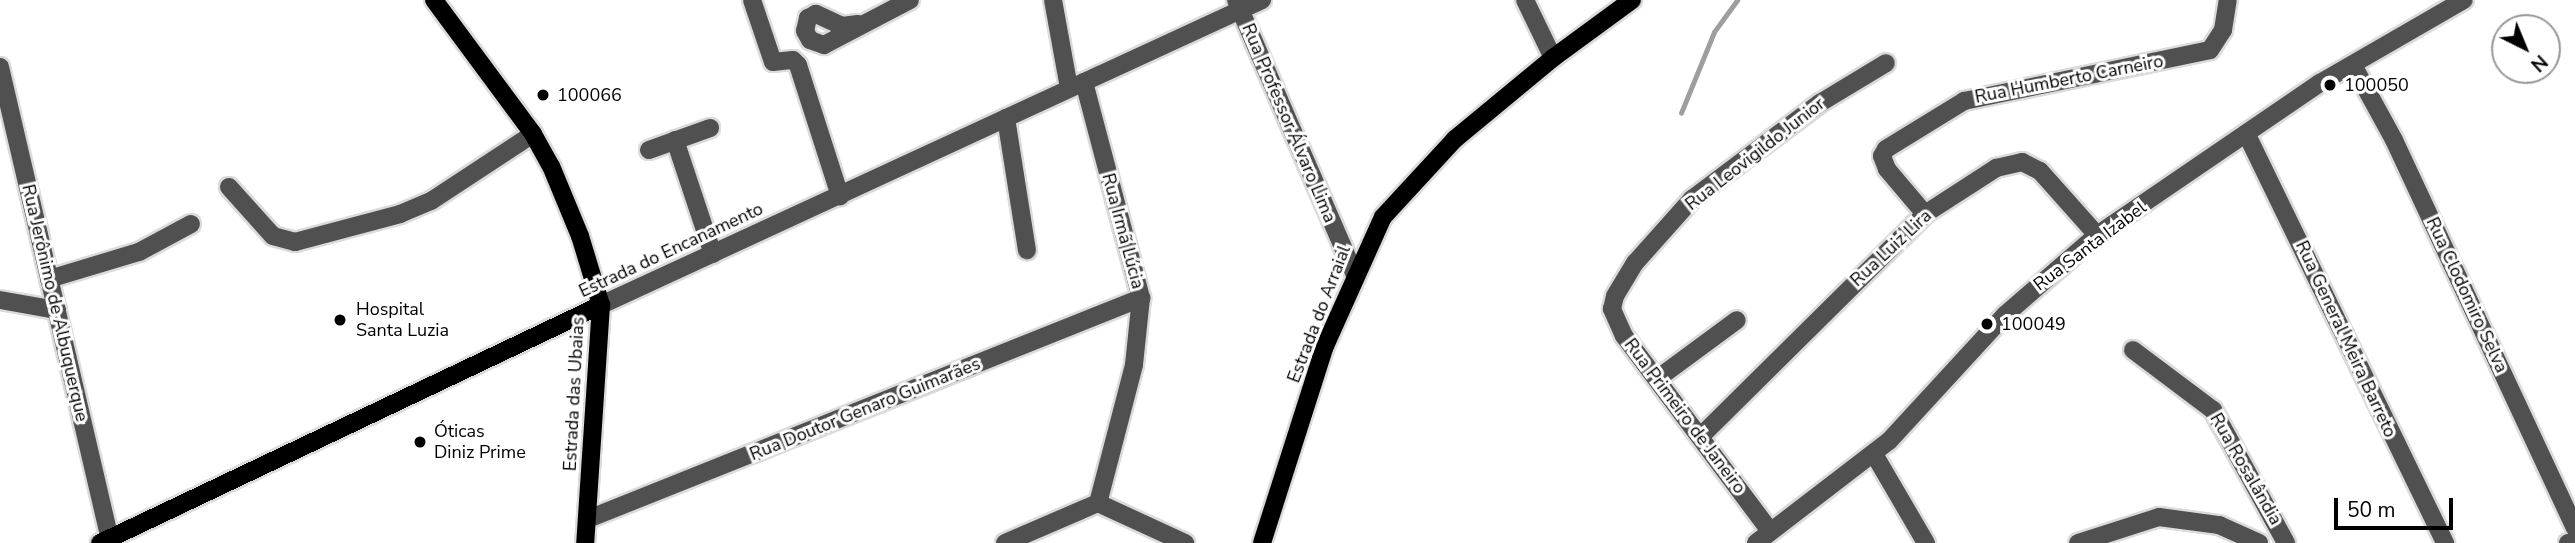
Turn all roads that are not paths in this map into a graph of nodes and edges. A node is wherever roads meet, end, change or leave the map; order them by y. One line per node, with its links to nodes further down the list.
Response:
1 (433, 0): 19 (main road, Estrada das Ubaias)
2 (752, 0): 24 (street)
3 (910, 0): 11 (street)
4 (1053, 0): 16 (street, Rua Irmã Lúcia)
5 (1262, 0): 10 (street, Estrada do Encanamento)
6 (1525, 0): 12 (street)
7 (1632, 0): 12 (main road, Estrada do Arraial)
8 (2228, 0): 25 (street, Rua Humberto Carneiro)
9 (2465, 0): 14 (street, Rua Santa Izabel)
10 (1238, 6): 16 (street, Estrada do Encanamento); 30 (street, Rua Professor Álvaro Lima)
11 (858, 24)
12 (1553, 58): 30 (main road, Estrada do Arraial)
13 (1886, 63): 32 (street, Rua Leovigildo Junior)
14 (2353, 65): 20 (street, Rua Santa Izabel); 44 (street, Rua Clodomiro Selva)
15 (0, 67): 31 (street, Rua Jerônimo de Albuquerque)
16 (1076, 85): 17 (street, Estrada do Encanamento); 33 (street, Rua Irmã Lúcia)
17 (1006, 118): 24 (street, Estrada do Encanamento); 28 (street)
18 (710, 128): 21 (street)
19 (533, 134): 23 (street); 35 (main road, Estrada das Ubaias)
20 (2248, 135): 27 (street, Rua Santa Izabel); 57 (street, Rua General Meira Barreto)
21 (675, 140): 22 (street); 29 (street)
22 (649, 150)
23 (229, 187)
24 (840, 195): 29 (street, Estrada do Encanamento)
25 (1924, 214): 27 (street, Rua Luiz Lira); 40 (street, Rua Luiz Lira)
26 (191, 224): 31 (street)
27 (2097, 235): 41 (street, Rua Santa Izabel)
28 (1027, 250)
29 (713, 254): 35 (street, Estrada do Encanamento)
30 (1354, 273): 51 (main road, Estrada do Arraial)
31 (49, 279): 36 (street, Rua Jerônimo de Albuquerque)
32 (1615, 296): 39 (street, Rua Primeiro de Janeiro)
33 (1141, 298): 42 (street, Rua Irmã Lúcia); 43 (street, Rua Doutor Genaro Guimarães)
34 (0, 300): 36 (street)
35 (601, 305): 43 (main road, Estrada das Ubaias); 46 (main road, Estrada do Encanamento)
36 (57, 310): 46 (street, Rua Jerônimo de Albuquerque)
37 (1737, 320): 39 (street)
38 (2133, 350): 56 (street, Rua Rosalândia)
39 (1657, 379): 40 (street, Rua Primeiro de Janeiro)
40 (1701, 436): 45 (street, Rua Primeiro de Janeiro)
41 (1874, 454): 45 (street, Rua Santa Izabel); 53 (street)
42 (1098, 503): 49 (street); 50 (street)
43 (588, 519): 48 (main road, Estrada das Ubaias)
44 (2575, 528)
45 (1770, 531): 52 (street, Rua Santa Izabel)
46 (105, 541)
47 (2575, 542): 58 (street)
48 (585, 543)
49 (1005, 543)
50 (1185, 543)
51 (1262, 543)
52 (1756, 543)
53 (1926, 543)
54 (2078, 543): 55 (street)
55 (2259, 543)
56 (2286, 543)
57 (2445, 543)
58 (2568, 543)

